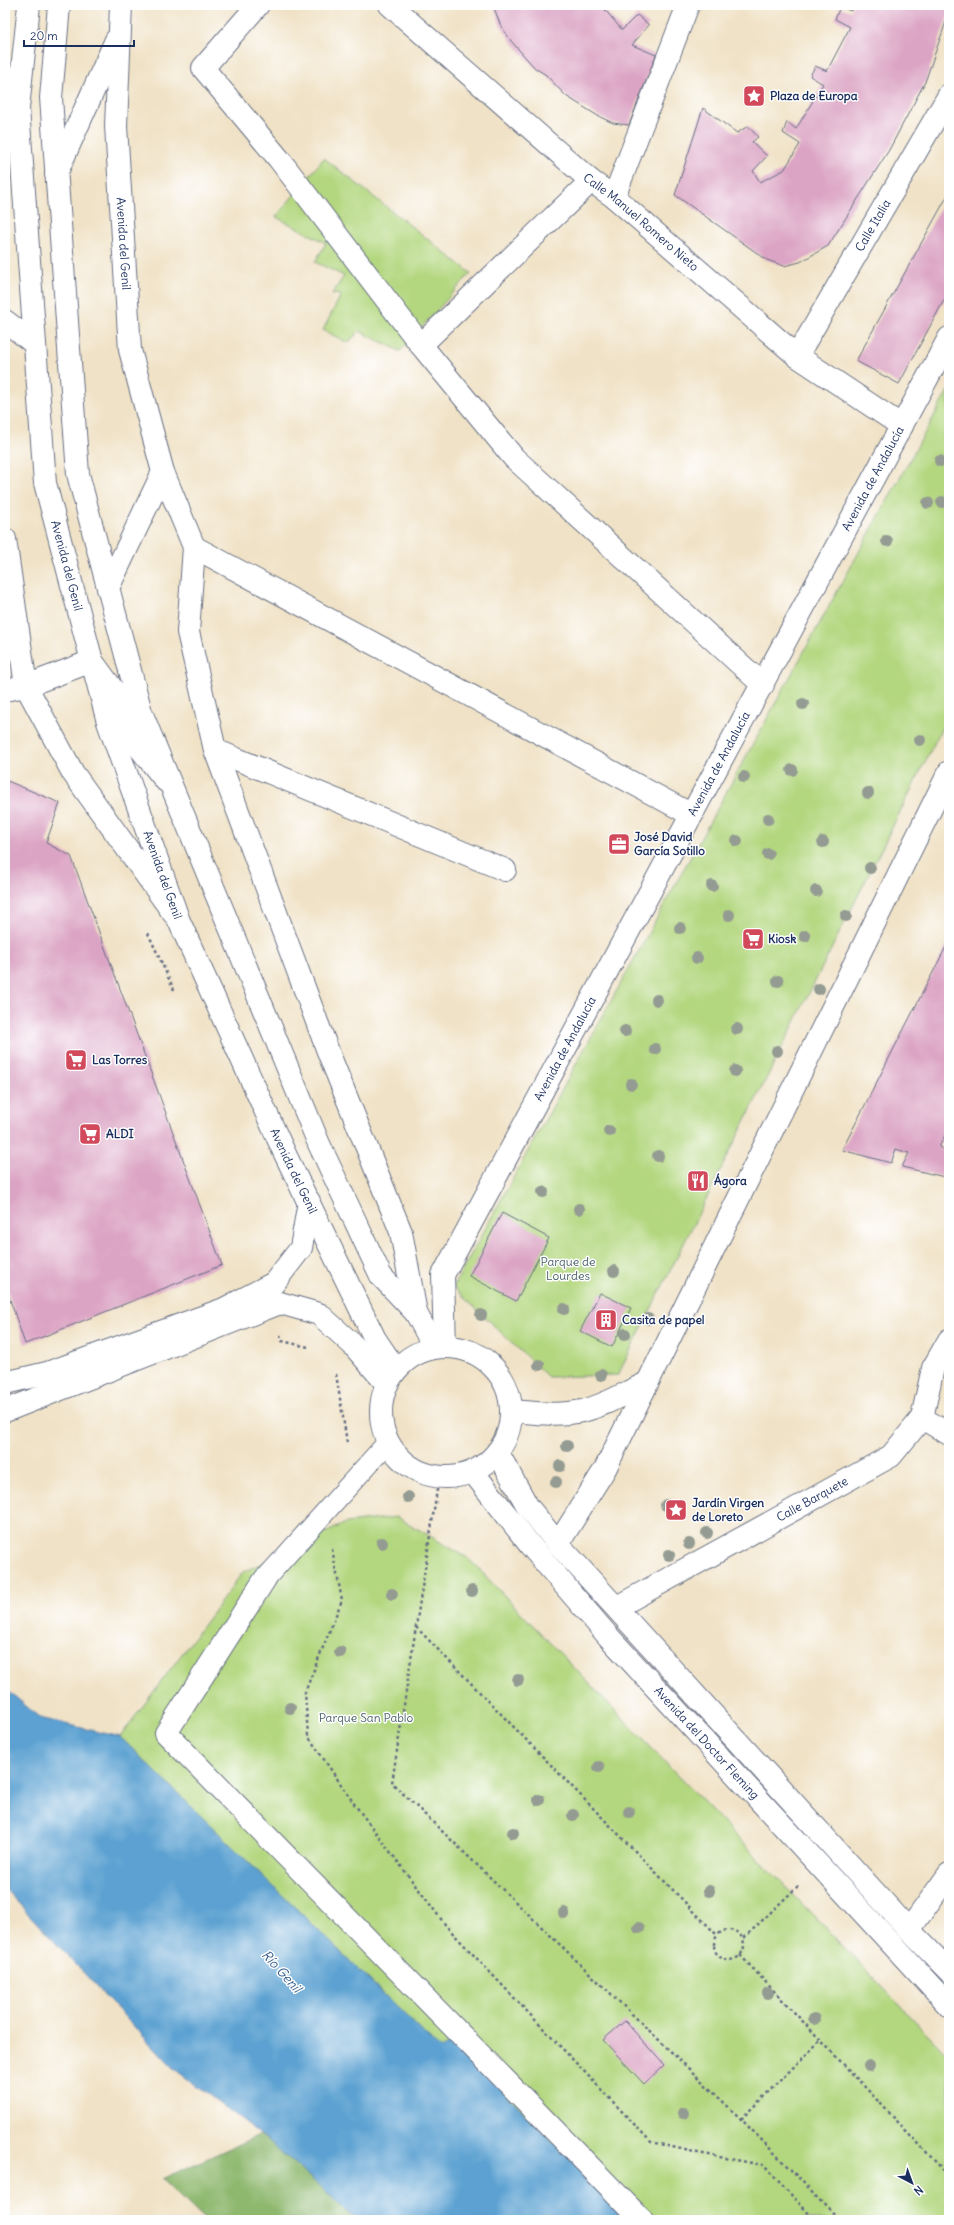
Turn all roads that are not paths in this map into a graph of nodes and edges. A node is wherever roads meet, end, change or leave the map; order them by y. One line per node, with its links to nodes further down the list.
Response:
1 (29, 5): 14 (street, Avenida del Genil)
2 (59, 5): 9 (street, Avenida del Genil)
3 (121, 5): 7 (street, Avenida del Genil)
4 (258, 5): 15 (street)
5 (390, 5): 10 (street, Calle Manuel Romero Nieto)
6 (688, 5): 11 (street)
7 (121, 27): 9 (street, Avenida del Genil); 18 (street, Avenida del Genil)
8 (949, 95): 16 (street, Calle Italia)
9 (56, 174): 21 (street, Avenida del Genil)
10 (591, 181): 11 (street, Calle Manuel Romero Nieto); 15 (street)
11 (614, 197): 16 (street, Calle Manuel Romero Nieto)
12 (5, 321): 14 (street)
13 (949, 338): 17 (street, Avenida de Andalucía)
14 (35, 344): 22 (street, Avenida del Genil)
15 (421, 345): 23 (street)
16 (797, 356): 17 (street, Calle Manuel Romero Nieto)
17 (902, 426): 23 (street, Avenida de Andalucía)
18 (163, 472): 20 (street, Avenida del Genil); 21 (street)
19 (5, 539): 24 (street)
20 (194, 547): 26 (street, Avenida del Genil); 29 (street)
21 (108, 588): 28 (street, Avenida del Genil)
22 (92, 661): 24 (street); 28 (street); 31 (street, Avenida del Genil)
23 (763, 685): 29 (street, Avenida de Andalucía)
24 (26, 686): 25 (street); 31 (street)
25 (5, 690)
26 (215, 750): 30 (street); 33 (street, Avenida del Genil)
27 (949, 772): 38 (street)
28 (172, 787): 33 (street, Avenida del Genil)
29 (692, 815): 35 (street, Avenida de Andalucía)
30 (506, 870)
31 (179, 921): 32 (street, Avenida del Genil)
32 (309, 1201): 36 (street, Avenida del Genil); 37 (street)
33 (416, 1313): 35 (street, Avenida del Genil)
34 (949, 1340): 41 (street, Calle Barquete)
35 (440, 1346): 36 (street); 40 (street)
36 (391, 1377): 39 (street); 43 (street)
37 (5, 1383)
38 (647, 1383): 40 (street); 46 (street)
39 (5, 1411)
40 (512, 1411): 44 (street)
41 (922, 1418): 42 (street); 48 (street, Calle Barquete)
42 (949, 1434)
43 (388, 1442): 45 (street); 47 (lane)
44 (498, 1453): 45 (street); 46 (street, Avenida del Doctor Fleming)
45 (472, 1472): 52 (street, Avenida del Doctor Fleming)
46 (558, 1544): 48 (street, Avenida del Doctor Fleming)
47 (265, 1579): 53 (street)
48 (617, 1607): 50 (street, Avenida del Doctor Fleming)
49 (949, 1874): 50 (street)
50 (909, 1930): 51 (street, Avenida del Doctor Fleming)
51 (949, 1971)
52 (949, 2006)
53 (642, 2220)

